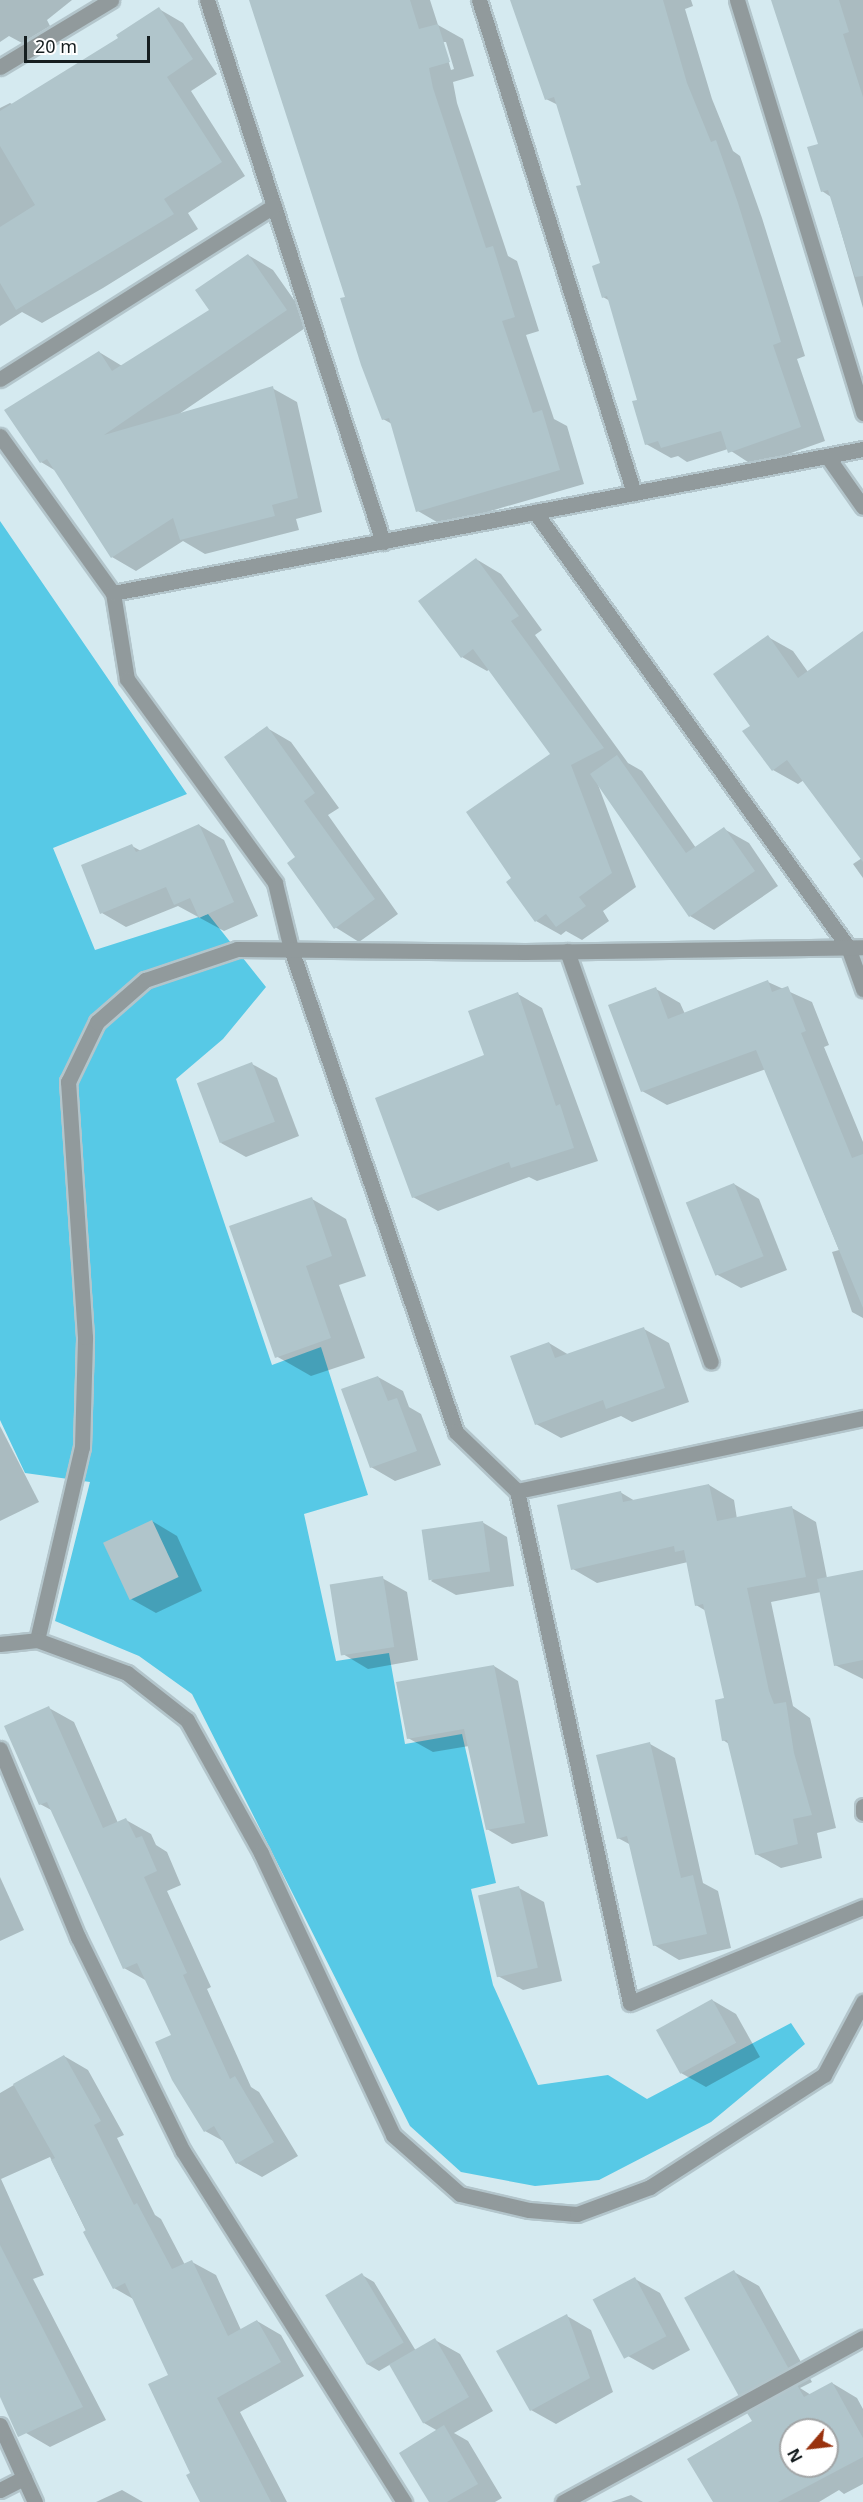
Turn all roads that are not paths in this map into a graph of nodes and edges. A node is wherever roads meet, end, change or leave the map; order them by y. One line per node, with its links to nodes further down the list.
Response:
1 (111, 0): 5 (street)
2 (207, 0): 6 (street)
3 (479, 0): 12 (street)
4 (737, 0): 8 (street)
5 (0, 67)
6 (274, 206): 7 (street); 15 (street)
7 (0, 379)
8 (863, 413)
9 (0, 436): 16 (street)
10 (863, 449): 11 (street)
11 (827, 456): 12 (street); 13 (street)
12 (634, 493): 14 (street)
13 (863, 507)
14 (535, 512): 15 (street); 17 (street)
15 (383, 542): 16 (street)
16 (112, 593): 18 (street)
17 (855, 947): 19 (street); 20 (street)
18 (291, 949): 19 (street); 23 (street); 24 (street)
19 (567, 951): 21 (street)
20 (863, 990)
21 (711, 1362)
22 (863, 1418): 23 (street)
23 (517, 1491): 29 (street)
24 (37, 1640): 25 (street); 30 (street)
25 (0, 1644)
26 (0, 1749): 36 (street)
27 (863, 1806): 28 (street)
28 (863, 1813)
29 (863, 1907)
30 (863, 2002)
31 (863, 2338): 37 (street)
32 (0, 2425): 33 (street)
33 (24, 2478): 34 (street); 35 (street)
34 (0, 2490)
35 (35, 2502)
36 (404, 2502)
37 (563, 2502)

